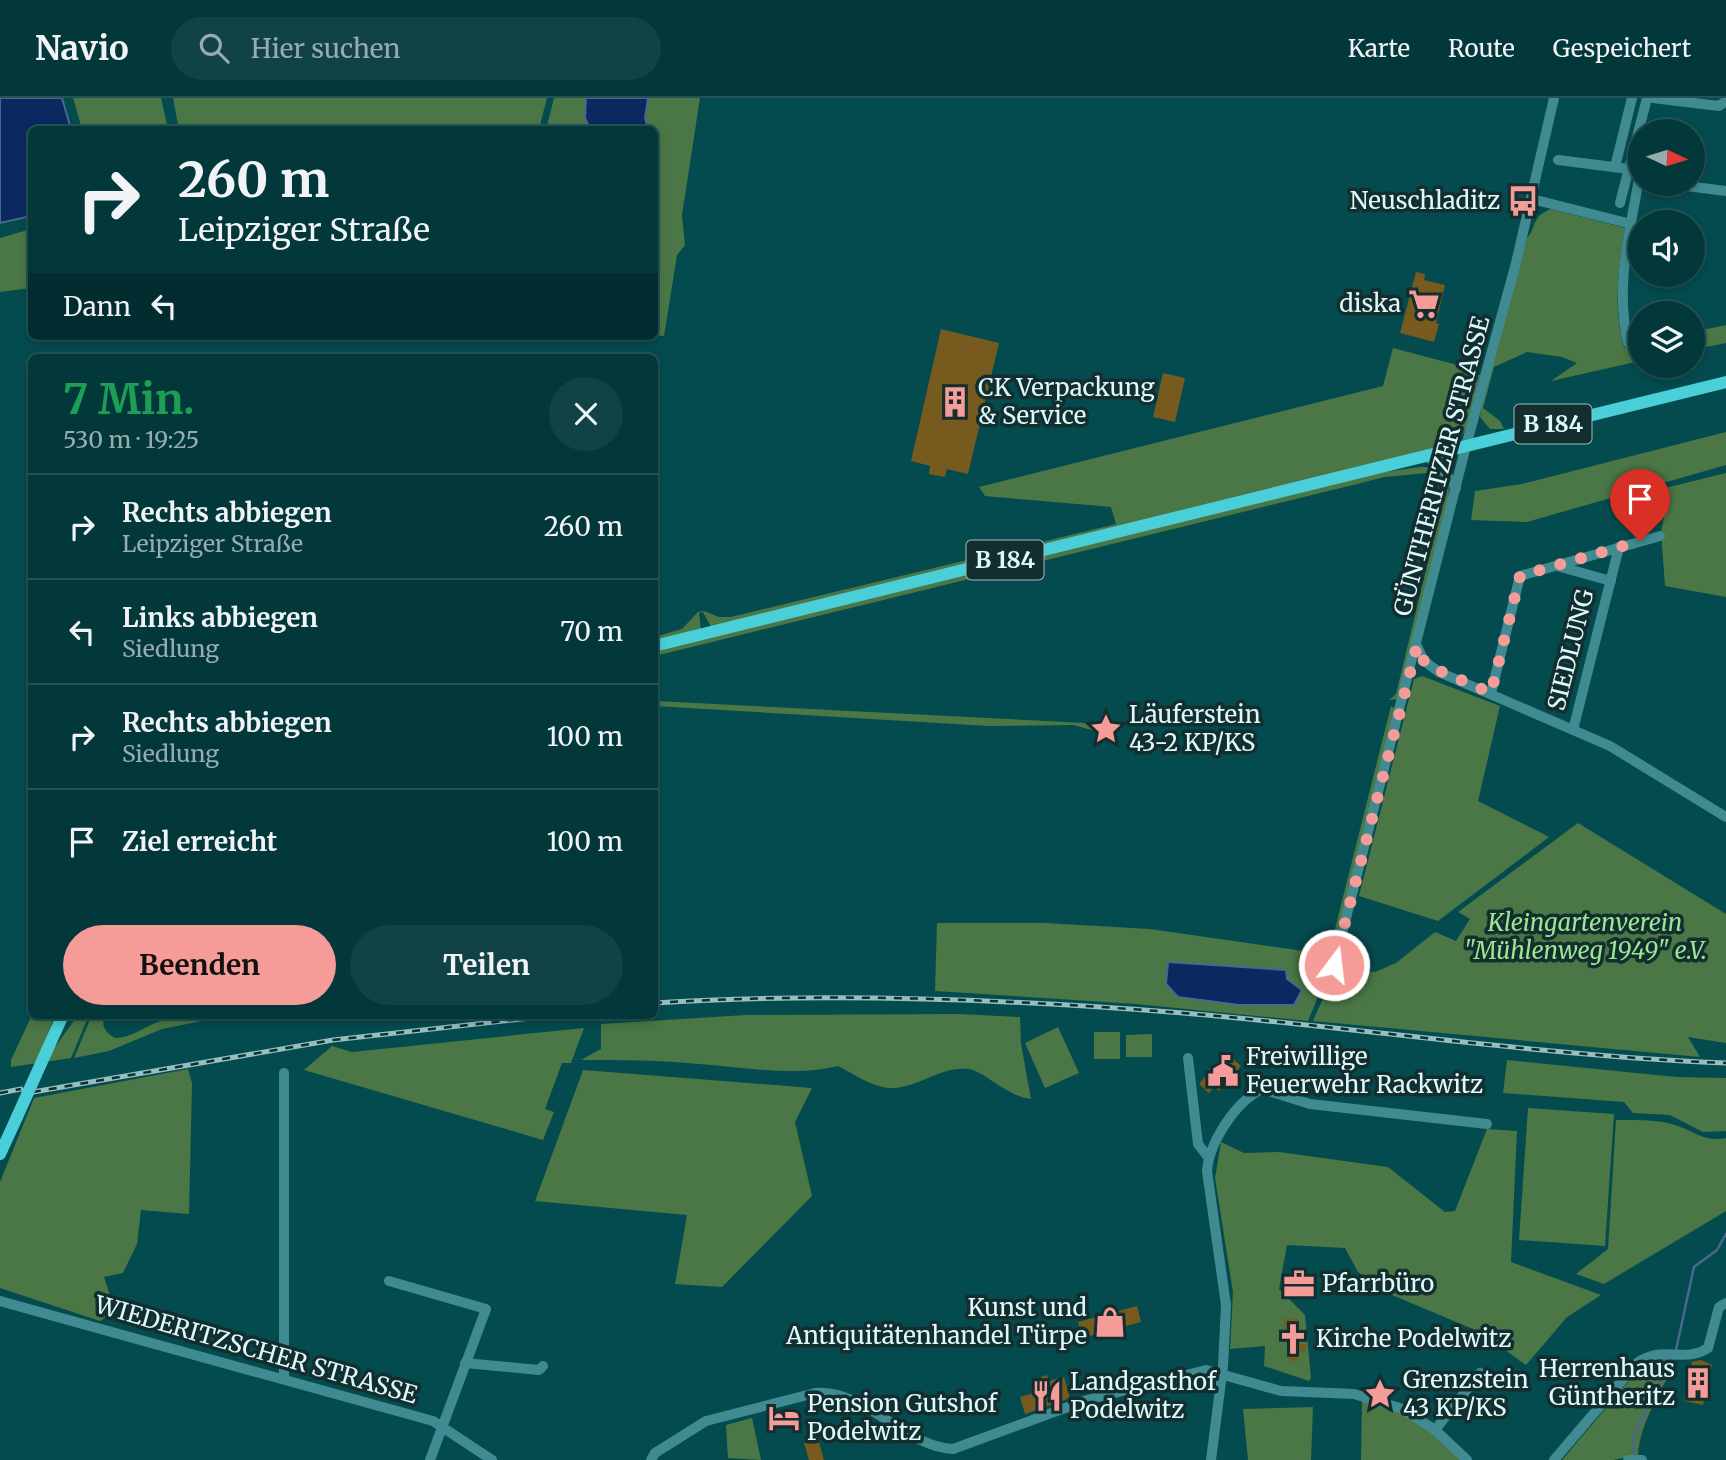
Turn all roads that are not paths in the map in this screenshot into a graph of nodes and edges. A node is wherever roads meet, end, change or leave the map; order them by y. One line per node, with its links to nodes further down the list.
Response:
1 (1555, 98): 12 (street, GÜNTHERITZER STRASSE)
2 (1632, 98): 8 (street)
3 (1647, 98): 6 (street)
4 (1653, 98): 5 (street)
5 (1726, 101)
6 (1642, 119)
7 (1558, 160): 8 (street)
8 (1615, 167): 9 (street)
9 (1628, 173): 13 (street)
10 (1705, 188): 11 (street)
11 (1726, 191)
12 (1532, 199): 14 (street); 18 (street, GÜNTHERITZER STRASSE)
13 (1620, 203)
14 (1628, 223)
15 (1628, 246): 16 (street)
16 (1628, 343)
17 (1726, 382): 18 (main road, B 184)
18 (1466, 446): 19 (main road, B 184); 20 (street, GÜNTHERITZER STRASSE)
19 (1428, 457): 20 (street); 25 (main road, B 184)
20 (1456, 488): 26 (street, GÜNTHERITZER STRASSE)
21 (1660, 536): 22 (street, SIEDLUNG)
22 (1619, 547): 23 (street, SIEDLUNG); 24 (street, SIEDLUNG)
23 (1554, 565): 24 (street, SIEDLUNG); 27 (street, SIEDLUNG)
24 (1611, 581): 28 (street, SIEDLUNG)
25 (658, 645)
26 (1417, 646): 27 (street); 30 (street, GÜNTHERITZER STRASSE)
27 (1491, 693): 28 (street)
28 (1573, 730): 29 (street)
29 (1726, 817)
30 (1334, 965)
31 (61, 1019): 35 (main road, bridge)
32 (1188, 1058): 36 (street)
33 (284, 1073): 44 (street)
34 (1488, 1124): 36 (street)
35 (0, 1154)
36 (1208, 1157): 43 (street)
37 (389, 1280): 40 (street)
38 (0, 1301): 44 (street, WIEDERITZSCHER STRASSE)
39 (1726, 1303): 52 (street)
40 (465, 1363): 41 (street); 45 (street)
41 (543, 1366)
42 (1480, 1373): 46 (street)
43 (1221, 1375): 46 (street); 49 (street); 50 (street)
44 (284, 1379): 45 (street, WIEDERITZSCHER STRASSE)
45 (442, 1425): 47 (street); 48 (street, WIEDERITZSCHER STRASSE)
46 (1435, 1430): 51 (street)
47 (430, 1460)
48 (492, 1460)
49 (651, 1460)
50 (1211, 1460)
51 (1467, 1460)
52 (1554, 1460)
53 (1628, 1460): 54 (street)
54 (1642, 1460)

